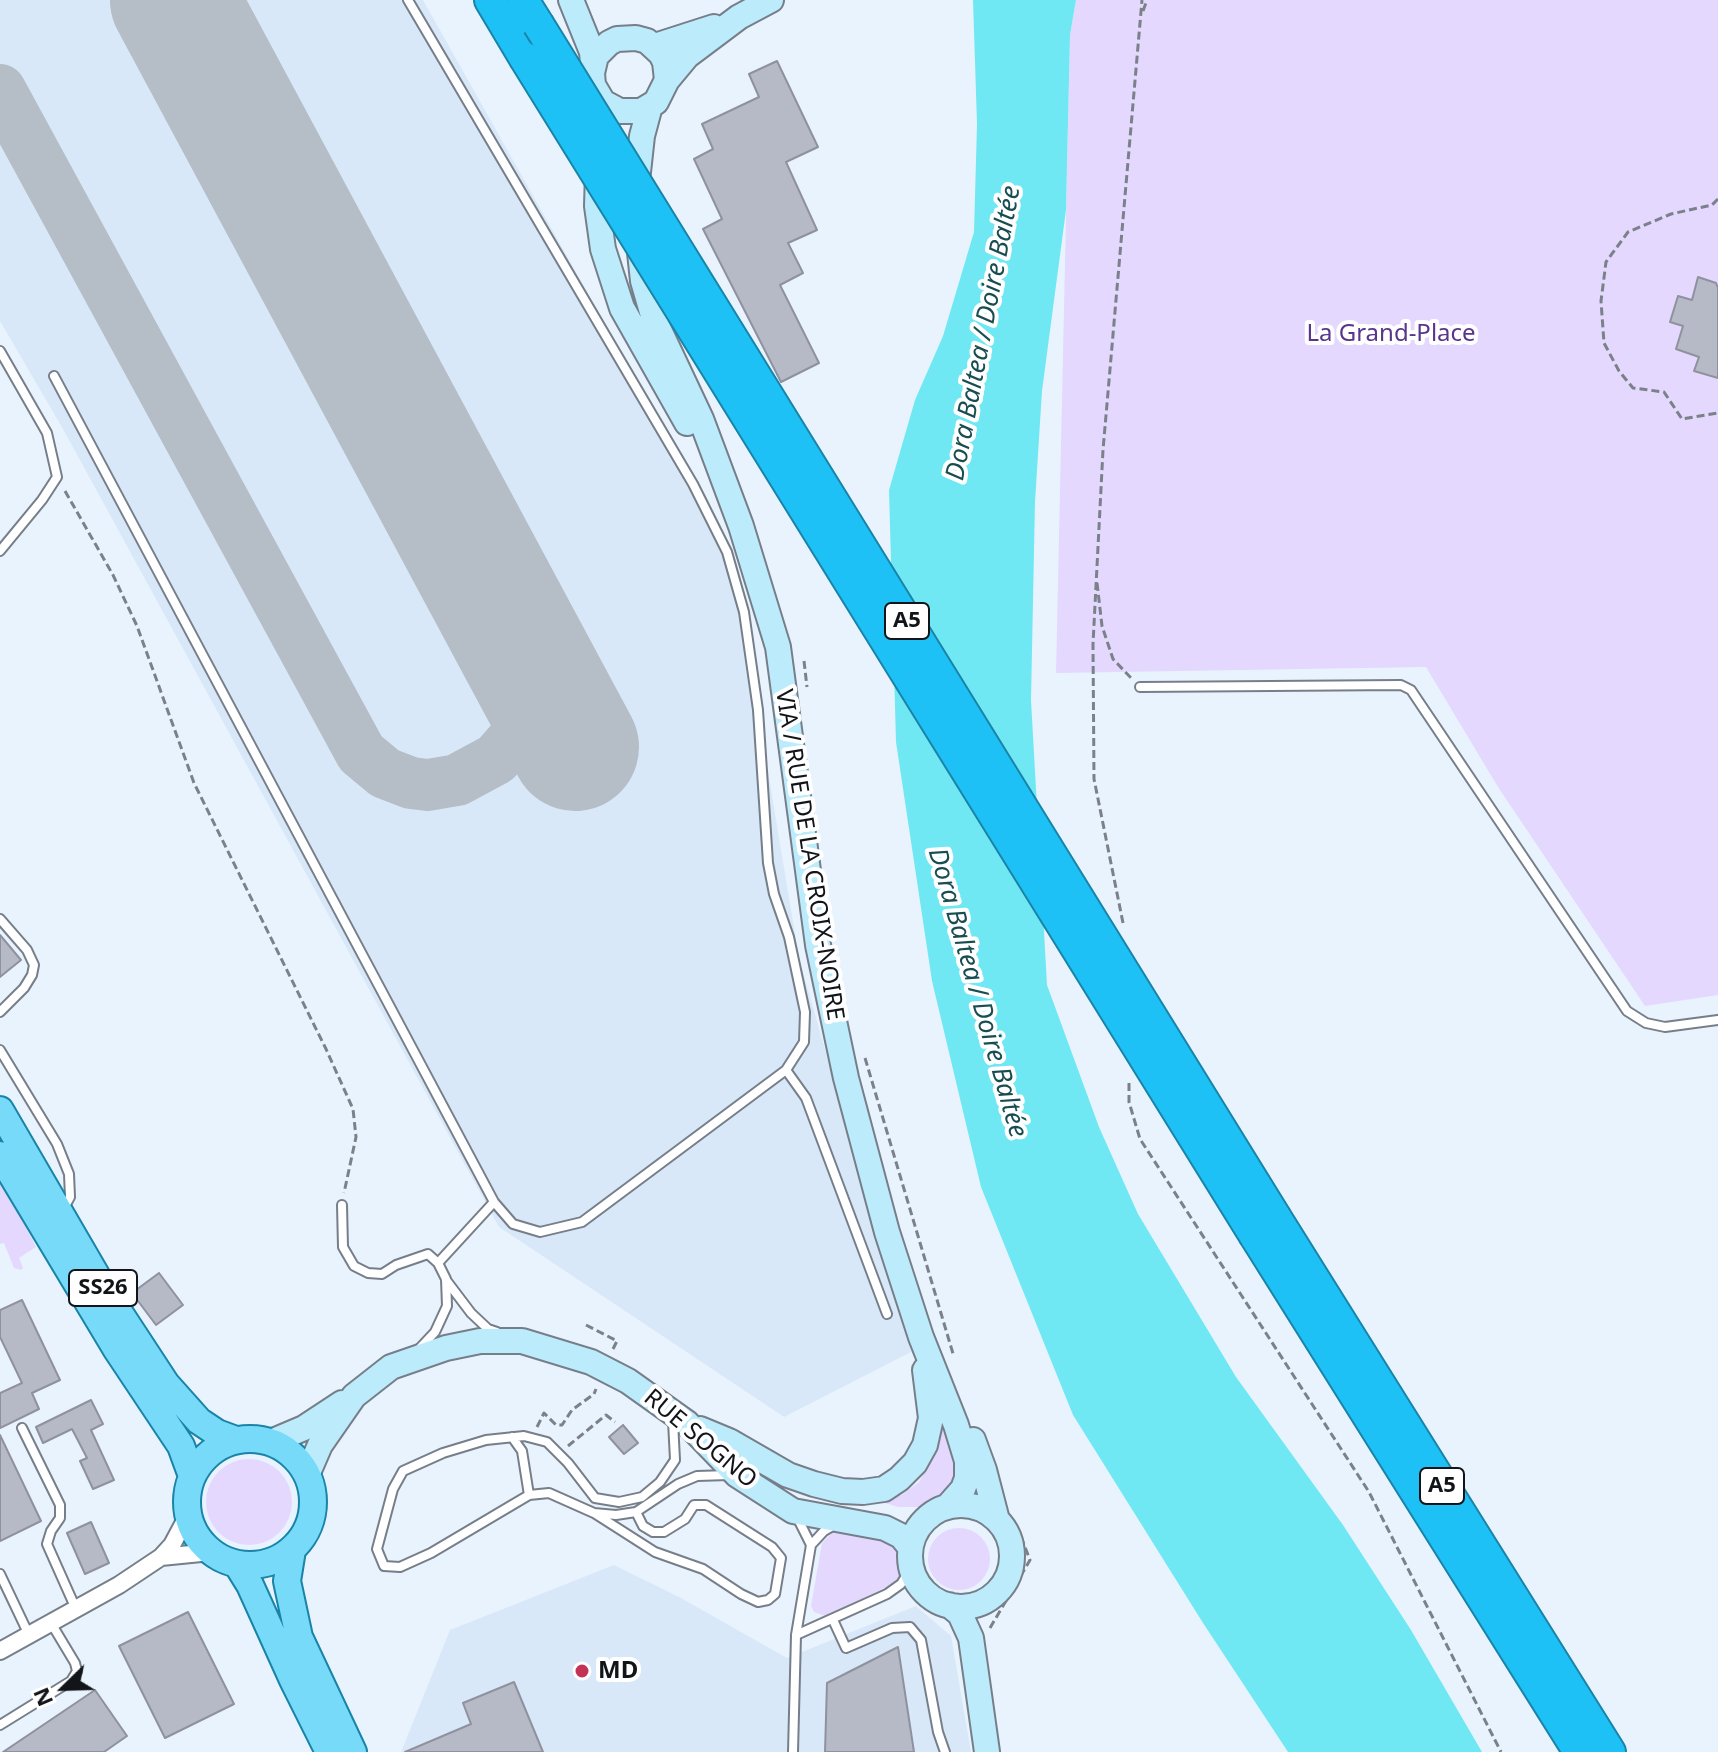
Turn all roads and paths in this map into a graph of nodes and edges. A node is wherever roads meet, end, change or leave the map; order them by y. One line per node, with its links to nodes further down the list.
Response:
1 (408, 0): 32 (lane)
2 (490, 0): 39 (highway, A5, bridge)
3 (571, 0): 11 (street)
4 (579, 0): 9 (street)
5 (771, 0): 8 (street)
6 (1145, 0): 22 (path)
7 (531, 12): 39 (highway, A5, bridge)
8 (739, 17): 10 (street); 12 (street)
9 (628, 37): 10 (street); 11 (street)
10 (655, 46): 12 (street)
11 (593, 64): 13 (street)
12 (667, 80): 14 (street)
13 (603, 102): 14 (street); 20 (street, VIA / RUE DE LA CROIX-NOIRE)
14 (650, 106): 20 (street, VIA / RUE DE LA CROIX-NOIRE)
15 (1718, 199): 18 (path)
16 (0, 351): 19 (lane)
17 (54, 376): 36 (lane)
18 (1718, 413)
19 (57, 477): 21 (lane); 37 (path)
20 (724, 481): 41 (street, VIA / RUE DE LA CROIX-NOIRE)
21 (0, 551)
22 (1095, 573): 24 (path); 27 (path)
23 (804, 661): 25 (path)
24 (1140, 687): 29 (lane)
25 (808, 692)
26 (0, 919): 28 (lane)
27 (1124, 933)
28 (0, 1012)
29 (1718, 1020)
30 (862, 1045): 48 (path)
31 (0, 1050): 38 (lane)
32 (786, 1070): 36 (lane); 43 (lane)
33 (1129, 1074): 92 (path)
34 (0, 1110): 38 (main road, SS26)
35 (0, 1155): 61 (main road, SS26)
36 (494, 1202): 40 (lane)
37 (342, 1205): 40 (lane)
38 (60, 1214): 56 (main road, SS26)
39 (1265, 1227): 93 (highway, A5); 94 (highway, A5)
40 (438, 1263): 42 (lane)
41 (902, 1277): 45 (street, VIA / RUE DE LA CROIX-NOIRE); 68 (street, VIA / RUE DE LA CROIX-NOIRE)
42 (446, 1279): 46 (lane); 47 (lane)
43 (887, 1314)
44 (586, 1325): 49 (path)
45 (921, 1337): 52 (street); 63 (street, VIA / RUE DE LA CROIX-NOIRE)
46 (522, 1341): 47 (street, RUE SOGNO); 49 (street, RUE SOGNO)
47 (407, 1361): 50 (street, RUE SOGNO)
48 (956, 1365)
49 (604, 1369): 52 (street, RUE SOGNO); 55 (path)
50 (354, 1396): 57 (street, RUE SOGNO); 59 (street, RUE SOGNO)
51 (615, 1422): 58 (path)
52 (688, 1422): 58 (lane); 60 (street, RUE SOGNO); 63 (street, RUE SOGNO)
53 (22, 1428): 79 (lane)
54 (512, 1437): 55 (lane); 62 (lane); 62 (lane)
55 (532, 1438): 58 (lane)
56 (236, 1440): 57 (main road); 61 (main road)
57 (271, 1442): 59 (main road)
58 (559, 1453)
59 (307, 1475): 71 (main road)
60 (737, 1475): 64 (street, RUE SOGNO); 65 (lane)
61 (192, 1476): 67 (main road)
62 (529, 1495): 66 (lane)
63 (941, 1509): 68 (street); 74 (street)
64 (793, 1511): 69 (street, RUE SOGNO); 70 (lane)
65 (636, 1512): 66 (lane); 66 (lane)
66 (594, 1513)
67 (188, 1515): 72 (main road); 73 (street)
68 (1005, 1519): 77 (street); 84 (path)
69 (842, 1521): 70 (lane); 74 (street, RUE SOGNO)
70 (811, 1545): 83 (lane)
71 (292, 1550): 75 (main road); 88 (main road)
72 (211, 1552): 73 (street); 75 (main road)
73 (161, 1557): 79 (street)
74 (911, 1558): 78 (street); 80 (lane)
75 (237, 1564): 87 (main road)
76 (0, 1574): 82 (lane)
77 (985, 1600): 78 (street); 84 (street)
78 (949, 1605): 84 (street)
79 (76, 1610): 81 (street)
80 (833, 1620): 83 (lane); 90 (lane)
81 (51, 1623): 82 (street); 86 (lane)
82 (29, 1635): 85 (street)
83 (796, 1635): 89 (lane)
84 (971, 1638): 91 (street)
85 (0, 1651)
86 (0, 1725)
87 (329, 1752)
88 (353, 1752)
89 (792, 1752)
90 (945, 1752)
91 (987, 1752)
92 (1501, 1752)
93 (1579, 1752)
94 (1610, 1752)

